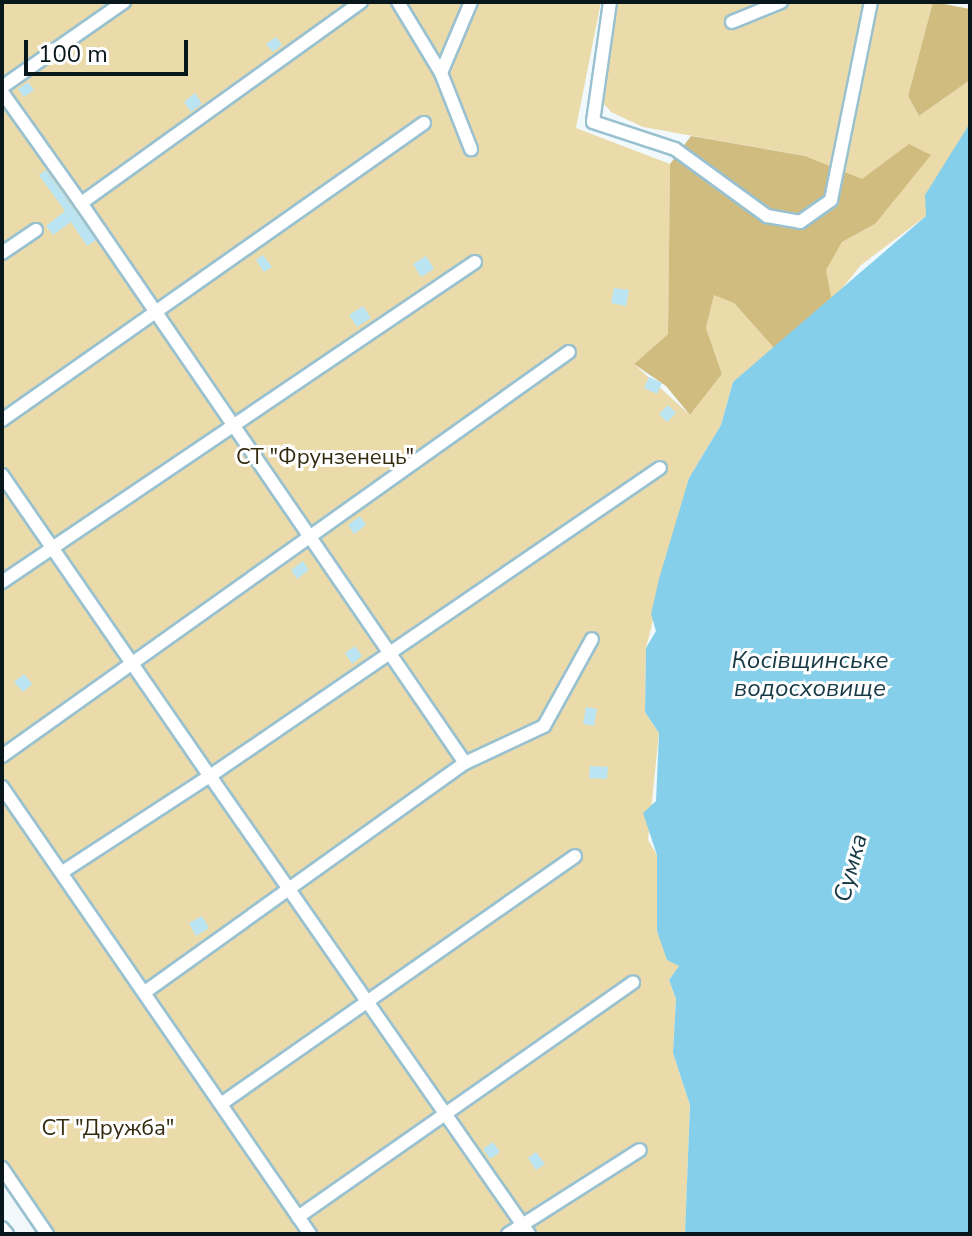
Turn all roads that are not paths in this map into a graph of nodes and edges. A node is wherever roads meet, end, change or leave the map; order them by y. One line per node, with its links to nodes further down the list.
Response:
1 (124, 2): 10 (street)
2 (361, 2): 13 (street)
3 (398, 2): 9 (street)
4 (471, 2): 9 (street)
5 (610, 2): 7 (street)
6 (781, 2): 8 (street)
7 (871, 2)
8 (732, 22)
9 (441, 73): 12 (street)
10 (2, 90): 13 (street)
11 (424, 123): 17 (street)
12 (471, 149)
13 (81, 203): 17 (street)
14 (36, 230): 15 (street)
15 (2, 253)
16 (475, 262): 20 (street)
17 (154, 315): 19 (street); 20 (street)
18 (569, 352): 23 (street)
19 (2, 420)
20 (229, 425): 23 (street); 24 (street)
21 (660, 468): 27 (street)
22 (2, 475): 24 (street)
23 (310, 541): 27 (street); 28 (street)
24 (53, 548): 25 (street); 28 (street)
25 (2, 582)
26 (592, 639): 30 (street)
27 (386, 651): 30 (street); 31 (street)
28 (130, 662): 29 (street); 31 (street)
29 (2, 756)
30 (465, 763): 35 (street)
31 (210, 776): 34 (street); 35 (street)
32 (2, 787): 34 (street)
33 (575, 856): 38 (street)
34 (64, 871): 37 (street)
35 (287, 886): 37 (street); 38 (street)
36 (633, 982): 40 (street)
37 (145, 992): 39 (street)
38 (368, 998): 39 (street); 40 (street)
39 (221, 1104): 43 (street)
40 (446, 1111): 43 (street); 45 (street)
41 (640, 1150): 45 (street)
42 (2, 1168): 47 (street)
43 (298, 1217): 48 (street)
44 (2, 1228): 46 (street)
45 (525, 1229): 49 (street)
46 (7, 1234)
47 (47, 1234)
48 (310, 1234)
49 (508, 1234)

